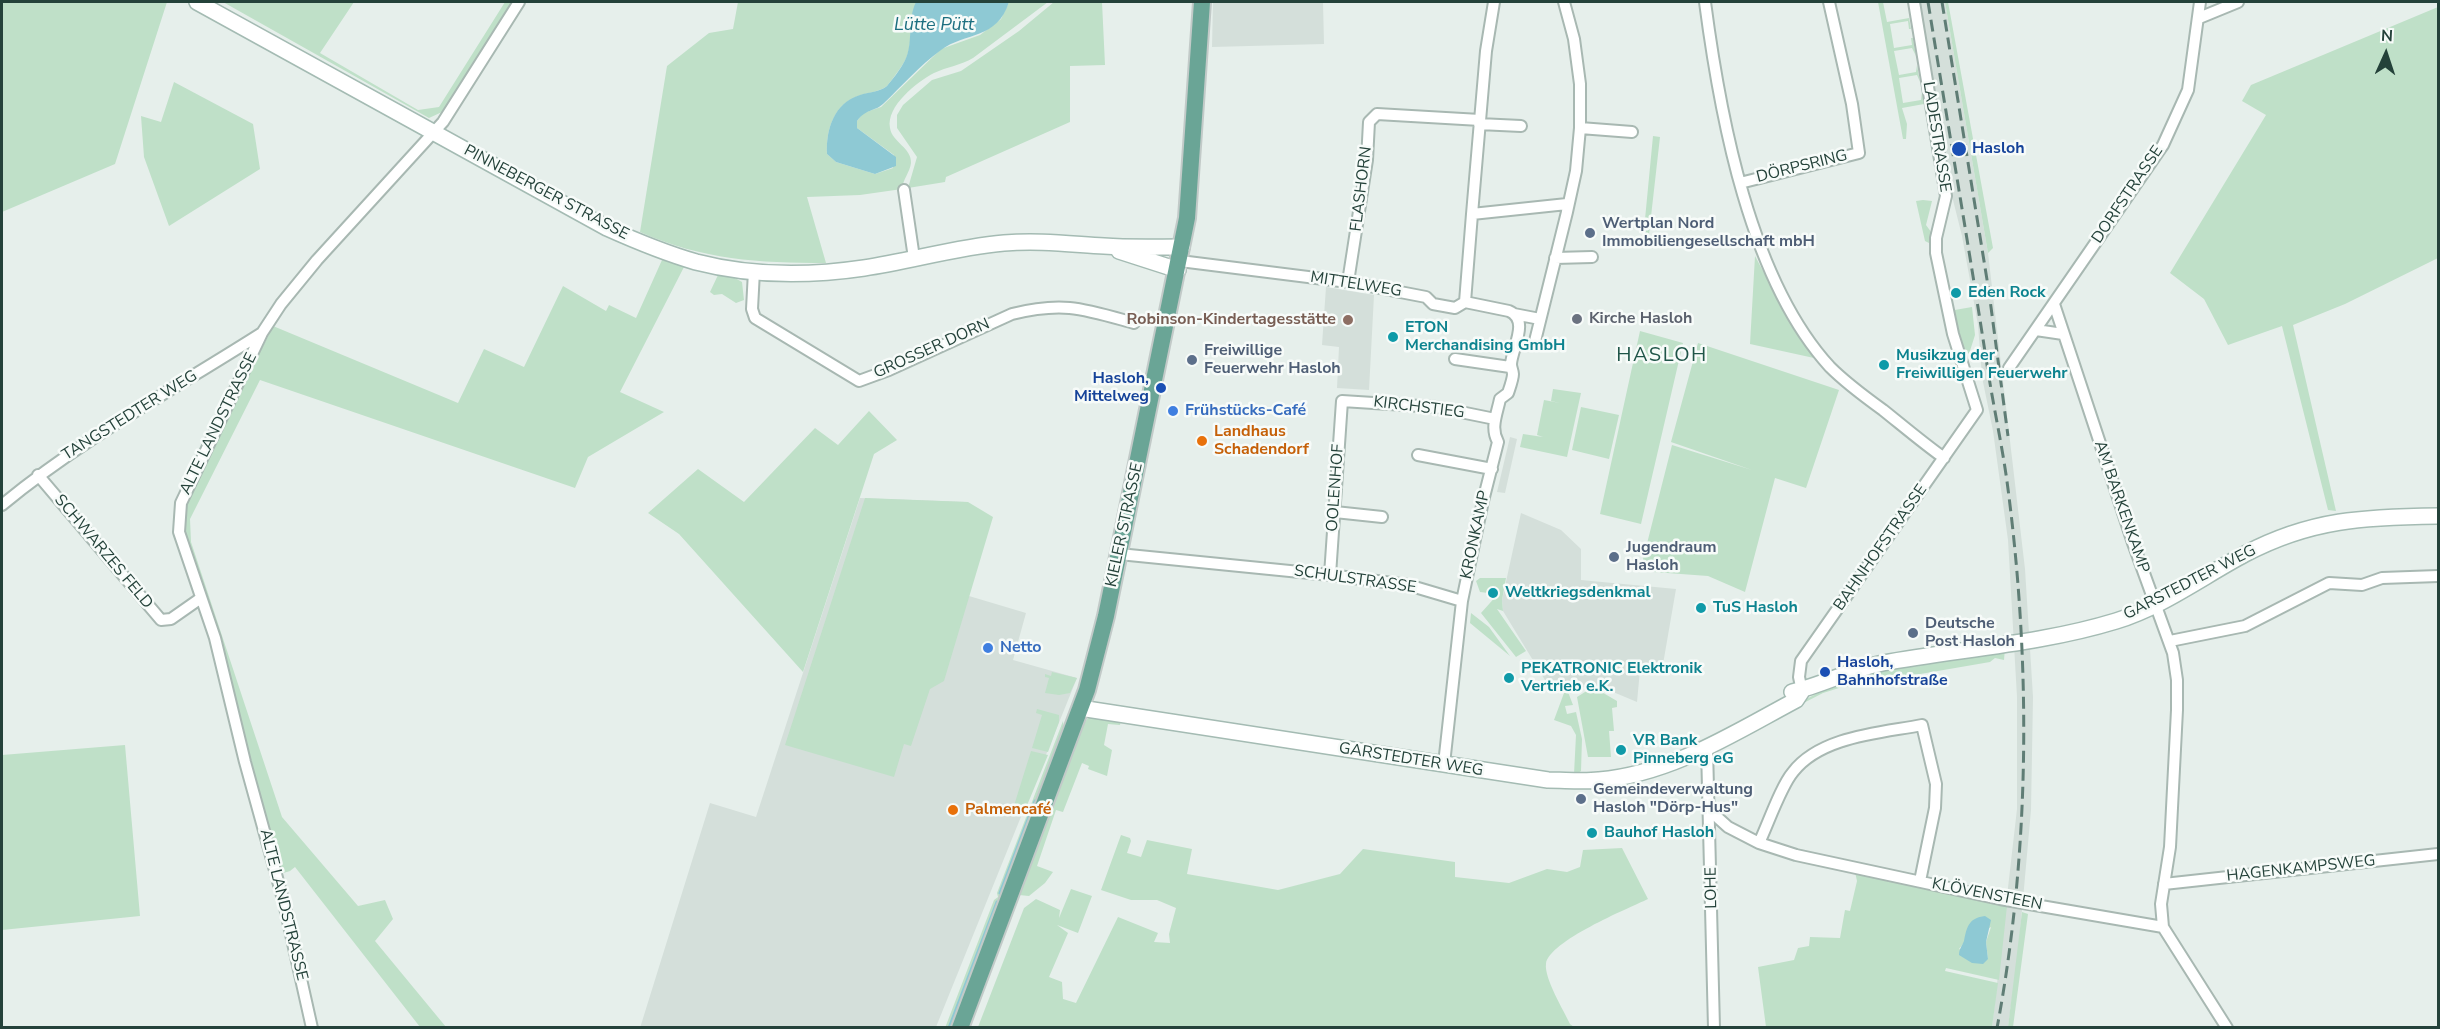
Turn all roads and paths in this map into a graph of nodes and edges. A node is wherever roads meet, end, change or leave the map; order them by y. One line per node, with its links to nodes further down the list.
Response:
1 (197, 2): 16 (main road, PINNEBERGER STRASSE)
2 (519, 2): 16 (street, ALTE LANDSTRASSE)
3 (1202, 2): 25 (main road, KIELER STRASSE)
4 (1494, 2): 12 (street)
5 (1564, 2): 14 (street)
6 (1705, 2): 17 (street, DÖRPSRING)
7 (1829, 2): 17 (street, DÖRPSRING)
8 (1914, 2): 41 (street, LADESTRASSE)
9 (2200, 2): 11 (street, DORFSTRASSE)
10 (2238, 2): 11 (street)
11 (2199, 18): 29 (street, DORFSTRASSE)
12 (1480, 122): 13 (street); 20 (street); 27 (street, FLASHORN)
13 (1521, 126)
14 (1580, 128): 15 (street); 19 (street)
15 (1632, 132)
16 (434, 133): 26 (main road, PINNEBERGER STRASSE); 35 (street, ALTE LANDSTRASSE)
17 (1740, 183): 44 (street)
18 (904, 190): 23 (street)
19 (1567, 204): 20 (street); 24 (street)
20 (1472, 214): 28 (street)
21 (1104, 246): 23 (main road, PINNEBERGER STRASSE); 25 (main road, PINNEBERGER STRASSE); 25 (main road, PINNEBERGER STRASSE)
22 (1592, 257): 24 (street)
23 (914, 258): 26 (main road, PINNEBERGER STRASSE)
24 (1555, 258): 31 (street)
25 (1180, 259): 27 (street, MITTELWEG); 51 (main road, KIELER STRASSE)
26 (754, 272): 32 (street, GROSSER DORN)
27 (1348, 282): 28 (street, MITTELWEG)
28 (1464, 302): 30 (street, MITTELWEG)
29 (2054, 304): 34 (street, DORFSTRASSE); 36 (street, AM BARKENKAMP)
30 (1514, 314): 31 (street); 33 (street)
31 (1540, 319): 33 (street)
32 (1134, 323)
33 (1519, 327): 38 (street, KRONKAMP)
34 (2036, 330): 36 (street); 39 (street, DORFSTRASSE)
35 (262, 333): 46 (street, TANGSTEDTER WEG); 54 (street, ALTE LANDSTRASSE)
36 (2063, 334): 56 (street, AM BARKENKAMP)
37 (1455, 359): 38 (street)
38 (1510, 367): 42 (street, KRONKAMP)
39 (2009, 368)
40 (1342, 401): 42 (street, KIRCHSTIEG); 48 (street, OOLENHOF)
41 (1977, 410): 44 (street, BAHNHOFSTRASSE)
42 (1495, 419): 45 (street, KRONKAMP)
43 (1418, 455): 45 (street, KRONKAMP)
44 (1944, 458): 58 (street, BAHNHOFSTRASSE)
45 (1492, 469): 55 (street, KRONKAMP)
46 (39, 475): 47 (street, TANGSTEDTER WEG); 54 (street, SCHWARZES FELD)
47 (2, 506)
48 (1335, 512): 50 (street); 52 (street, OOLENHOF)
49 (2439, 516): 56 (main road, GARSTEDTER WEG)
50 (1382, 517)
51 (1119, 555): 52 (street, SCHULSTRASSE); 59 (main road, KIELER STRASSE)
52 (1330, 575): 55 (street, SCHULSTRASSE)
53 (2439, 576): 57 (street)
54 (201, 598): 68 (street, ALTE LANDSTRASSE)
55 (1462, 601): 61 (street)
56 (2155, 605): 57 (street, AM BARKENKAMP); 58 (main road, GARSTEDTER WEG)
57 (2170, 641): 66 (street, AM BARKENKAMP)
58 (1802, 691): 60 (main road, GARSTEDTER WEG)
59 (1080, 708): 61 (main road, GARSTEDTER WEG); 69 (main road, KIELER STRASSE)
60 (1707, 748): 61 (main road, GARSTEDTER WEG); 62 (street, LOHE)
61 (1444, 764)
62 (1710, 805): 63 (street, KLÖVENSTEEN); 70 (street, LOHE)
63 (1759, 843): 65 (street, KLÖVENSTEEN); 65 (street)
64 (2439, 854): 66 (street, HAGENKAMPSWEG)
65 (1920, 881): 67 (street, KLÖVENSTEEN)
66 (2164, 884): 67 (street, AM BARKENKAMP)
67 (2163, 927): 71 (street)
68 (312, 1028)
69 (960, 1028)
70 (1714, 1028)
71 (2228, 1028)

